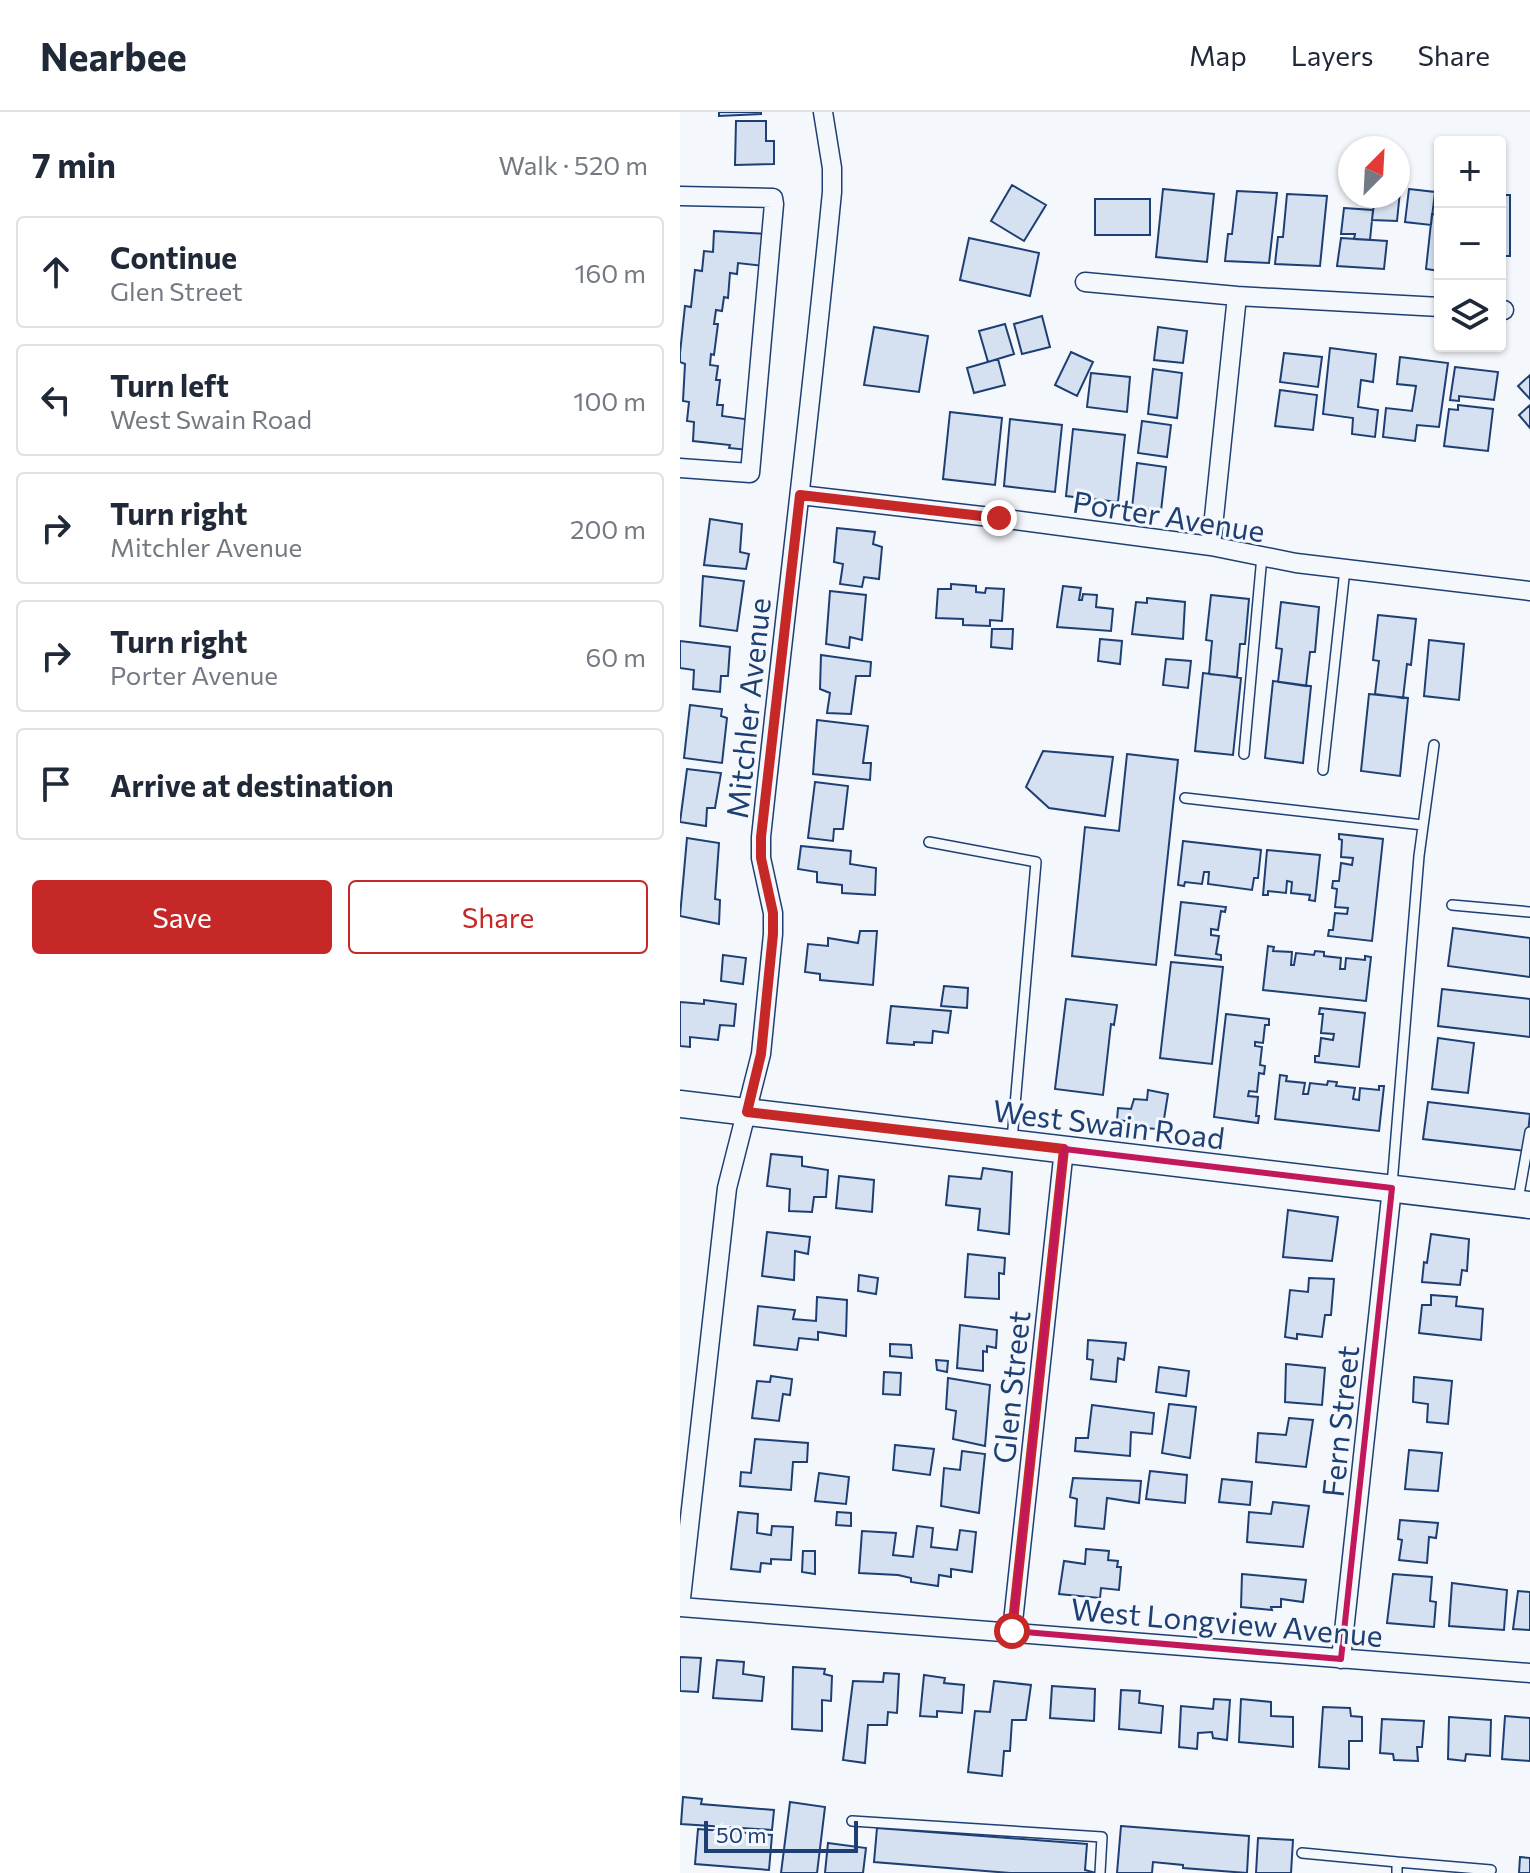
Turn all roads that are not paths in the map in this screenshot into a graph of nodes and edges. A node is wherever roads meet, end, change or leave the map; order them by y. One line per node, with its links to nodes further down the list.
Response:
1 (823, 112): 7 (street, Mitchler Avenue)
2 (680, 196): 6 (street)
3 (1085, 282): 4 (street)
4 (1237, 296): 5 (street); 8 (street)
5 (1434, 307)
6 (680, 468)
7 (800, 495): 8 (street, Porter Avenue); 21 (street, Mitchler Avenue)
8 (1211, 546): 9 (street, Porter Avenue)
9 (1262, 556): 10 (street, Porter Avenue); 13 (lane)
10 (1345, 569): 11 (street, Porter Avenue); 14 (lane)
11 (1530, 591)
12 (1434, 745): 16 (lane)
13 (1244, 754)
14 (1323, 770)
15 (1185, 798): 16 (lane)
16 (1423, 825): 25 (lane)
17 (929, 842): 23 (lane)
18 (1452, 905): 19 (lane)
19 (1530, 912)
20 (680, 1104): 21 (street, West Swain Road)
21 (747, 1112): 23 (street, West Swain Road); 27 (street, Mitchler Avenue)
22 (1530, 1132): 26 (lane)
23 (1012, 1143): 24 (street, West Swain Road)
24 (1064, 1149): 25 (street, West Swain Road); 28 (street, Glen Street)
25 (1392, 1188): 26 (street, West Swain Road); 29 (street, Fern Street)
26 (1524, 1204)
27 (680, 1607): 28 (street, West Longview Avenue)
28 (1012, 1631): 29 (street, West Longview Avenue)
29 (1341, 1659): 30 (street, West Longview Avenue)
30 (1530, 1673)
31 (852, 1821): 35 (lane)
32 (1302, 1853): 33 (lane)
33 (1397, 1862): 34 (lane); 36 (lane)
34 (1491, 1870)
35 (1100, 1873)
36 (1397, 1873)

